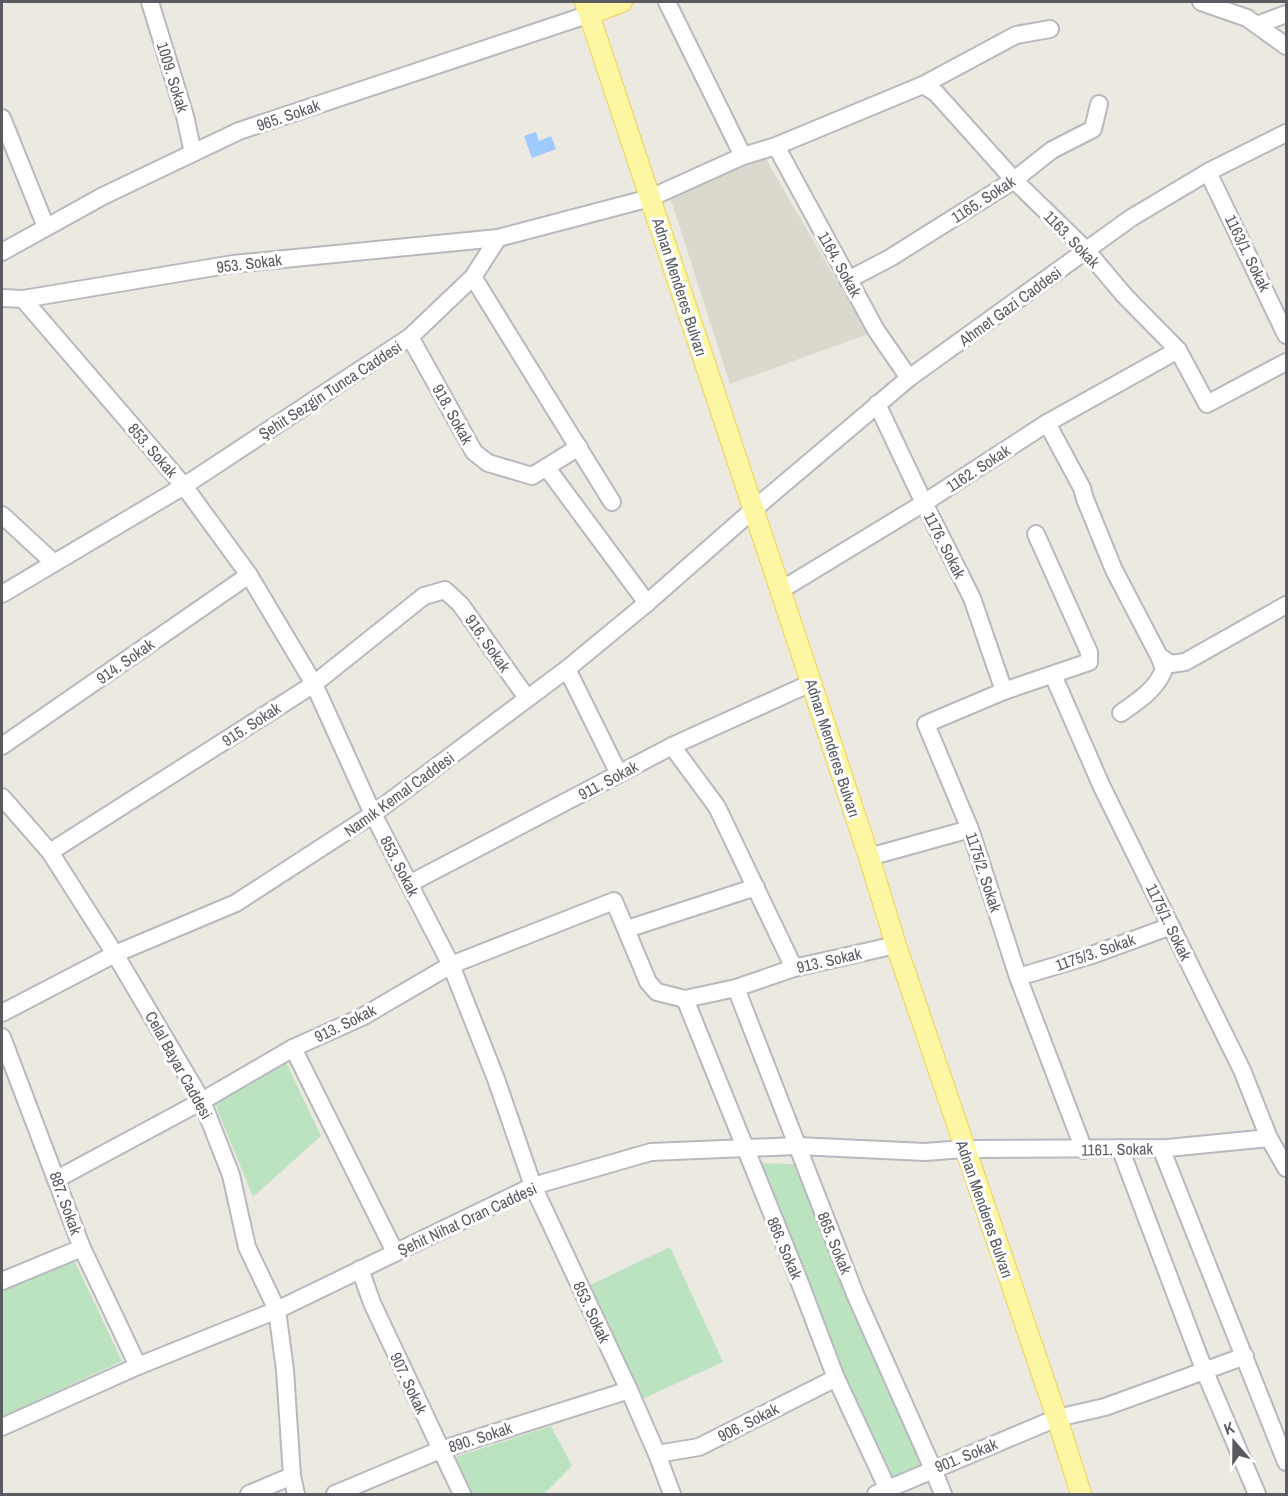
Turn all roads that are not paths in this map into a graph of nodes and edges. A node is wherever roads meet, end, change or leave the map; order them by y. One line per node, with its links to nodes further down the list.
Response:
1 (150, 2): 15 (street, 1009. Sokak)
2 (622, 2): 5 (main road)
3 (667, 2): 16 (street)
4 (1201, 2): 7 (street)
5 (587, 8): 15 (street, 965. Sokak); 19 (main road, Adnan Menderes Bulvarı)
6 (1287, 14): 7 (street)
7 (1257, 25): 9 (street)
8 (1050, 29): 10 (street)
9 (1287, 46)
10 (923, 85): 14 (street); 18 (street, 1163. Sokak)
11 (1099, 104): 18 (street, 1165. Sokak)
12 (2, 118): 20 (street)
13 (1287, 133): 17 (street, Ahmet Gazi Caddesi)
14 (776, 146): 16 (street); 25 (street, 1164. Sokak)
15 (193, 153): 20 (street, 965. Sokak)
16 (743, 156): 19 (street)
17 (1208, 172): 22 (street, Ahmet Gazi Caddesi); 28 (street, 1163/1. Sokak)
18 (1014, 180): 22 (street, 1163. Sokak); 25 (street, 1165. Sokak)
19 (650, 198): 21 (street); 40 (main road, Adnan Menderes Bulvarı)
20 (46, 226): 23 (street, 965. Sokak)
21 (498, 238): 24 (street, Şehit Sezgin Tunca Caddesi); 27 (street, 953. Sokak)
22 (1087, 251): 30 (street, 1163. Sokak); 32 (street, Ahmet Gazi Caddesi)
23 (2, 252)
24 (473, 278): 29 (street, Şehit Sezgin Tunca Caddesi); 35 (street)
25 (848, 280): 32 (street, 1164. Sokak)
26 (2, 297): 27 (street, 953. Sokak)
27 (23, 299): 37 (street, 853. Sokak)
28 (1287, 335)
29 (410, 337): 36 (street, 918. Sokak); 37 (street, Şehit Sezgin Tunca Caddesi)
30 (1178, 350): 31 (street, 1163. Sokak); 34 (street, 1162. Sokak)
31 (1287, 362)
32 (909, 378): 33 (street, Ahmet Gazi Caddesi)
33 (877, 404): 39 (street, 1176. Sokak); 40 (street, Ahmet Gazi Caddesi)
34 (1047, 423): 39 (street, 1162. Sokak); 50 (street)
35 (579, 447): 36 (street, 918. Sokak); 38 (street)
36 (547, 468): 48 (street)
37 (184, 486): 43 (street, Şehit Sezgin Tunca Caddesi); 44 (street, 853. Sokak)
38 (612, 502)
39 (924, 503): 46 (street, 1162. Sokak); 55 (street, 1176. Sokak)
40 (754, 508): 46 (main road, Adnan Menderes Bulvarı); 48 (street, Namık Kemal Caddesi)
41 (2, 515): 43 (street)
42 (1036, 534): 52 (street, 1175/2. Sokak)
43 (53, 562): 47 (street, Şehit Sezgin Tunca Caddesi)
44 (249, 575): 54 (street, 853. Sokak); 58 (street, 914. Sokak)
45 (445, 590): 54 (street, 915. Sokak); 56 (street, 916. Sokak)
46 (781, 590): 53 (main road, Adnan Menderes Bulvarı)
47 (2, 594)
48 (647, 603): 51 (street, Namık Kemal Caddesi)
49 (1287, 605): 50 (street)
50 (1159, 656): 57 (street)
51 (567, 669): 56 (street, Namık Kemal Caddesi); 60 (street)
52 (1053, 675): 55 (street, 1175/2. Sokak); 68 (street, 1175/1. Sokak)
53 (811, 683): 59 (street, 911. Sokak); 65 (main road, Adnan Menderes Bulvarı)
54 (314, 684): 62 (street, 853. Sokak); 64 (street, 915. Sokak)
55 (1004, 691): 63 (street, 1175/2. Sokak)
56 (527, 698): 62 (street, Namık Kemal Caddesi)
57 (1121, 713)
58 (2, 746)
59 (672, 746): 60 (street, 911. Sokak); 67 (street)
60 (619, 774): 66 (street, 911. Sokak)
61 (2, 796): 64 (street, Celal Bayar Caddesi)
62 (374, 814): 66 (street, 853. Sokak); 71 (street, Namık Kemal Caddesi)
63 (970, 829): 65 (street); 74 (street, 1175/2. Sokak)
64 (50, 852): 71 (street, Celal Bayar Caddesi)
65 (869, 857): 70 (main road, Adnan Menderes Bulvarı)
66 (410, 884): 72 (street, 853. Sokak)
67 (756, 887): 69 (street); 73 (street)
68 (1171, 926): 74 (street, 1175/3. Sokak); 81 (street, 1175/1. Sokak)
69 (627, 930): 72 (street, 913. Sokak); 76 (street, 913. Sokak)
70 (896, 945): 73 (street, 913. Sokak); 86 (main road, Adnan Menderes Bulvarı)
71 (115, 954): 77 (street, Namık Kemal Caddesi); 80 (street, Celal Bayar Caddesi)
72 (451, 966): 79 (street, 913. Sokak); 90 (street, 853. Sokak)
73 (794, 968): 75 (street, 913. Sokak)
74 (1018, 977): 87 (street, 1175/2. Sokak)
75 (736, 988): 76 (street, 913. Sokak); 82 (street, 865. Sokak)
76 (685, 999): 83 (street, 866. Sokak)
77 (2, 1014)
78 (2, 1037): 89 (street, 887. Sokak)
79 (293, 1048): 80 (street, 913. Sokak); 92 (street)
80 (202, 1101): 89 (street, 913. Sokak); 95 (street, Celal Bayar Caddesi)
81 (1269, 1138): 85 (street, 1161. Sokak); 88 (street, 1175/1. Sokak)
82 (797, 1146): 83 (street, Şehit Nihat Oran Caddesi); 86 (street, Şehit Nihat Oran Caddesi); 106 (street, 865. Sokak)
83 (743, 1148): 90 (street, Şehit Nihat Oran Caddesi); 99 (street, 866. Sokak)
84 (1120, 1148): 85 (street, 1161. Sokak); 87 (street, 1161. Sokak); 98 (street)
85 (1161, 1148): 96 (street)
86 (964, 1149): 87 (street, 1161. Sokak); 101 (main road, Adnan Menderes Bulvarı)
87 (1084, 1150)
88 (1287, 1168)
89 (57, 1179): 91 (street, 887. Sokak)
90 (533, 1186): 92 (street, Şehit Nihat Oran Caddesi); 100 (street, 853. Sokak)
91 (82, 1248): 94 (street); 97 (street, 887. Sokak)
92 (395, 1252): 93 (street, Şehit Nihat Oran Caddesi)
93 (360, 1269): 95 (street, Şehit Nihat Oran Caddesi); 103 (street, 907. Sokak)
94 (2, 1281)
95 (277, 1310): 97 (street, Şehit Nihat Oran Caddesi); 107 (street, Celal Bayar Caddesi)
96 (1245, 1356): 98 (street, 901. Sokak); 105 (street)
97 (138, 1366): 102 (street, Şehit Nihat Oran Caddesi)
98 (1205, 1372): 101 (street, 901. Sokak); 116 (street)
99 (836, 1378): 104 (street, 906. Sokak); 108 (street, 866. Sokak)
100 (629, 1390): 103 (street, 890. Sokak); 104 (street, 853. Sokak)
101 (1057, 1418): 106 (street, 901. Sokak); 115 (main road, Adnan Menderes Bulvarı)
102 (2, 1427)
103 (440, 1450): 111 (street, 890. Sokak); 112 (street, 907. Sokak)
104 (657, 1455): 113 (street, 853. Sokak)
105 (1287, 1462)
106 (933, 1469): 108 (street, 901. Sokak); 114 (street, 865. Sokak)
107 (292, 1476): 109 (street); 110 (street, Celal Bayar Caddesi)
108 (884, 1493)
109 (249, 1494)
110 (296, 1494)
111 (335, 1494)
112 (462, 1494)
113 (672, 1494)
114 (943, 1494)
115 (1081, 1494)
116 (1257, 1494)

